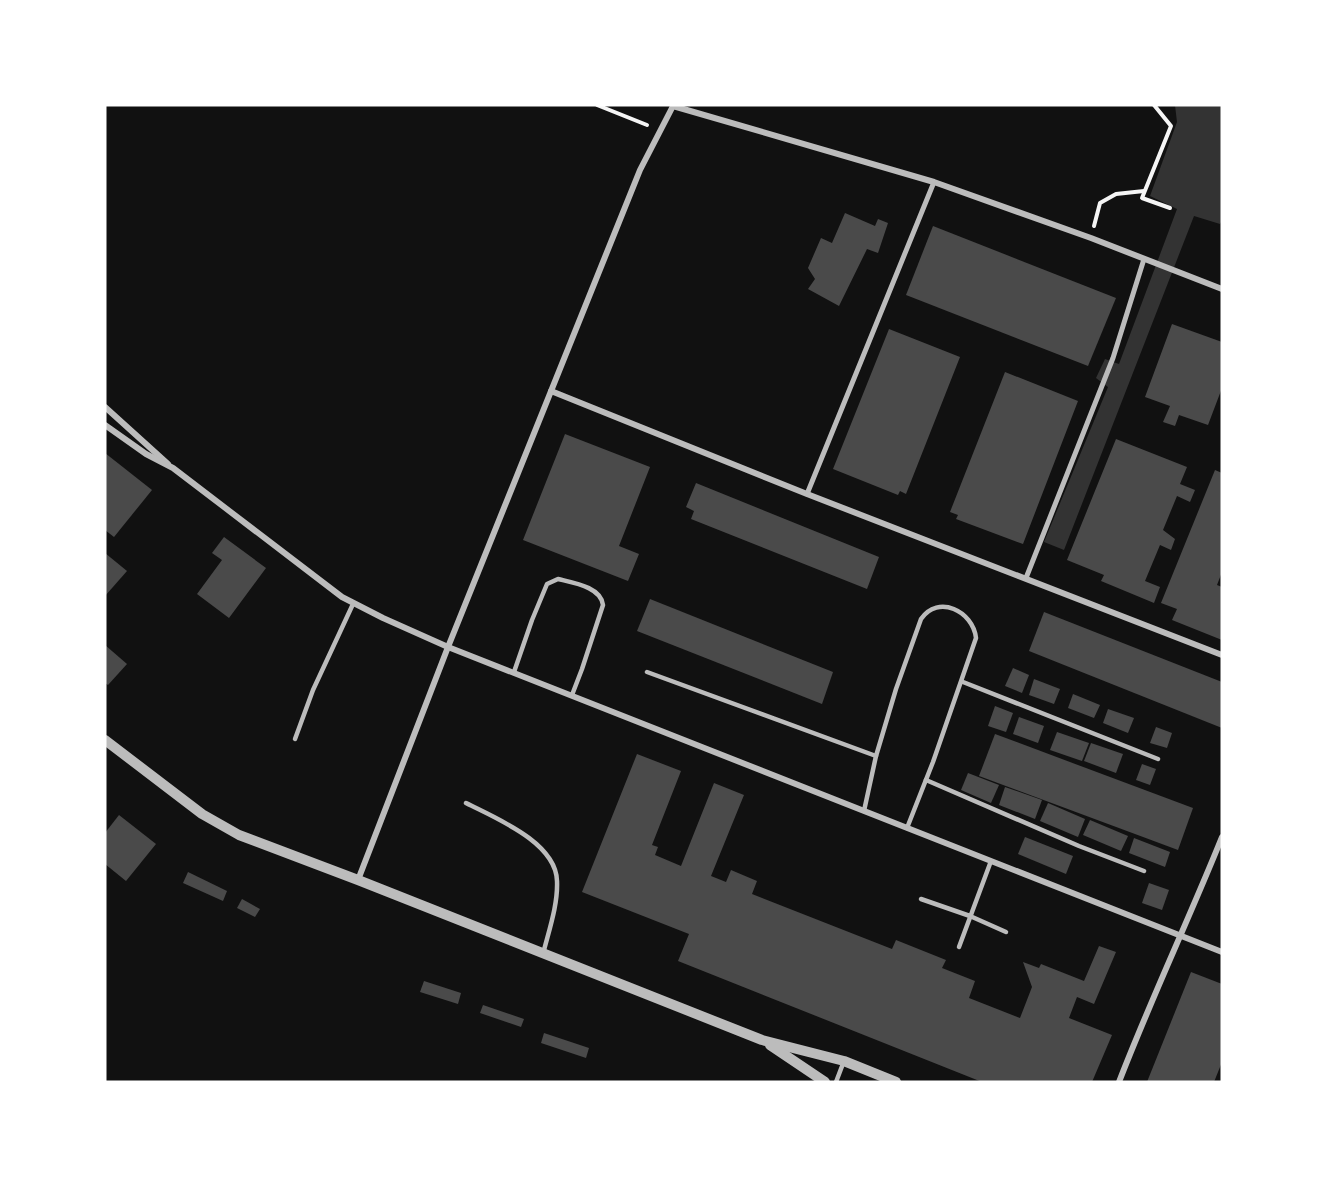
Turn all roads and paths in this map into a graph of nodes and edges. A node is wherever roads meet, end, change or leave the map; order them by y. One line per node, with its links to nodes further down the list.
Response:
1 (597, 105): 4 (path)
2 (674, 105): 4 (street); 5 (street)
3 (1154, 105): 6 (path)
4 (660, 130): 11 (street)
5 (934, 182): 8 (street); 15 (street)
6 (1144, 192): 7 (path); 8 (path)
7 (1170, 208)
8 (1091, 238): 9 (street)
9 (1147, 260): 10 (street); 16 (street)
10 (1222, 289)
11 (551, 391): 15 (street); 18 (street)
12 (105, 407): 14 (street)
13 (105, 424): 14 (street)
14 (173, 468): 17 (street)
15 (807, 494): 16 (street)
16 (1026, 578): 19 (street)
17 (353, 604): 18 (street); 24 (lane)
18 (448, 647): 20 (street); 35 (street)
19 (1222, 655)
20 (514, 672): 23 (street); 23 (lane)
21 (647, 672): 26 (lane)
22 (963, 682): 26 (lane); 27 (lane); 28 (lane)
23 (572, 695): 30 (street)
24 (295, 739)
25 (105, 740): 35 (street)
26 (876, 756): 30 (lane)
27 (1158, 759)
28 (926, 780): 31 (lane); 34 (lane)
29 (466, 803): 42 (lane)
30 (864, 811): 31 (street)
31 (907, 828): 33 (street)
32 (1222, 837): 39 (street)
33 (991, 861): 37 (lane); 39 (street)
34 (1144, 871)
35 (358, 880): 42 (street)
36 (921, 899): 37 (lane)
37 (970, 916): 38 (lane); 40 (lane)
38 (1006, 932)
39 (1182, 936): 41 (street); 48 (street)
40 (958, 947)
41 (1222, 952)
42 (543, 954): 43 (street)
43 (762, 1040): 44 (street); 45 (street)
44 (844, 1061): 46 (lane); 47 (street)
45 (825, 1082)
46 (836, 1082)
47 (896, 1082)
48 (1119, 1082)

